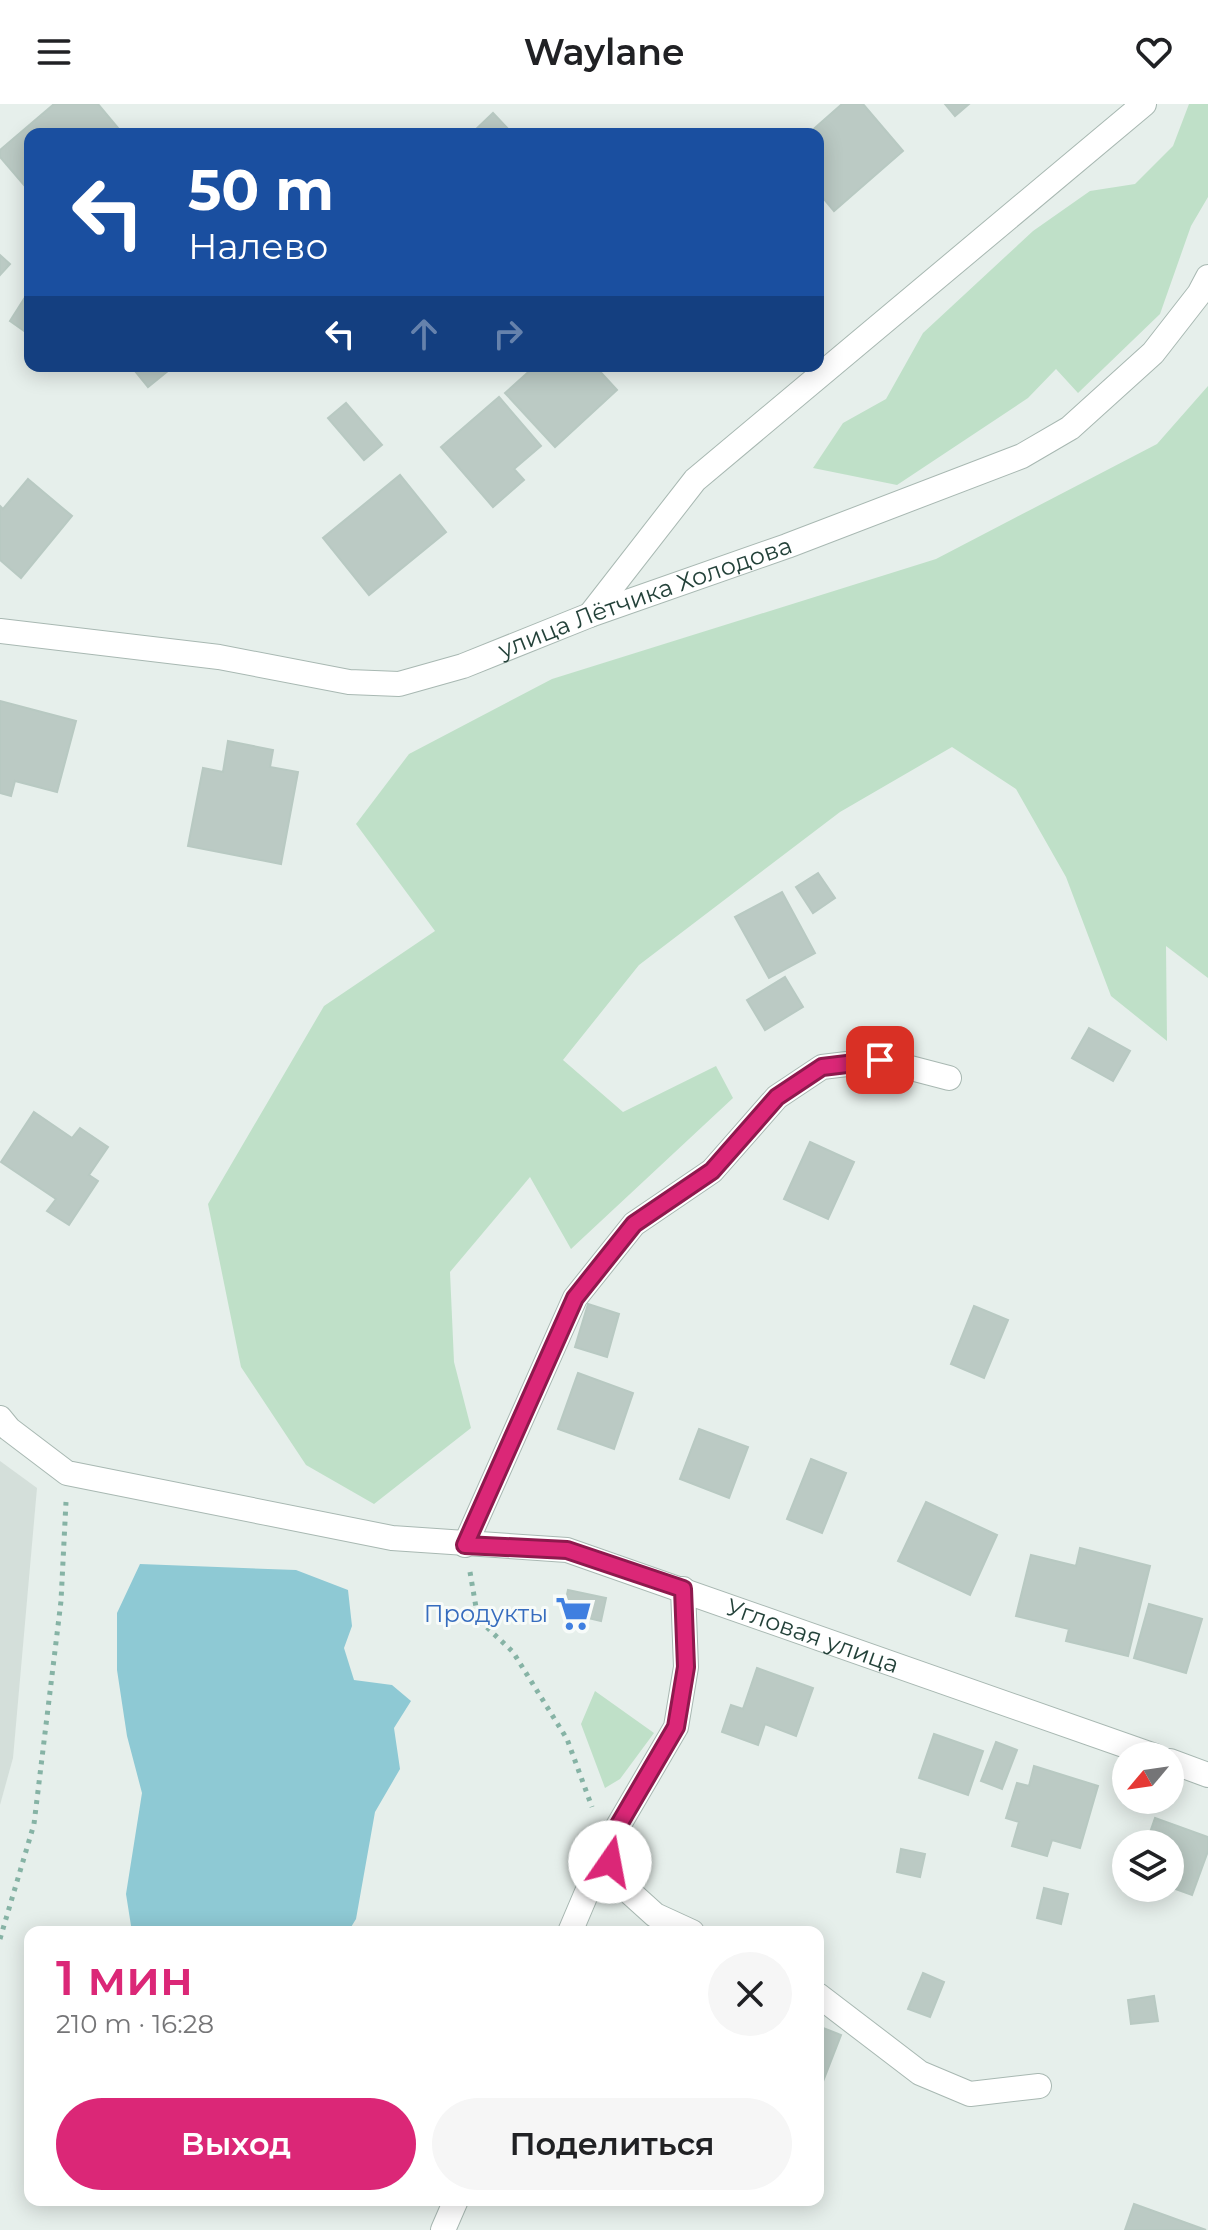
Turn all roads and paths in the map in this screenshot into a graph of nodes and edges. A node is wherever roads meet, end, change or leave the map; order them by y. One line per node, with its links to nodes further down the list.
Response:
1 (1144, 104): 3 (street)
2 (1208, 277): 3 (street, улица Лётчика Холодова)
3 (590, 615): 4 (street, улица Лётчика Холодова)
4 (0, 631)
5 (949, 1078): 8 (street)
6 (0, 1418): 7 (street)
7 (67, 1473): 8 (street, Угловая улица); 16 (path)
8 (465, 1545): 9 (street, Угловая улица); 13 (path)
9 (683, 1589): 10 (street, Угловая улица); 13 (street)
10 (1115, 1742)
11 (1184, 1766): 12 (street)
12 (1208, 1775)
13 (607, 1845): 14 (street); 15 (street)
14 (573, 1926)
15 (679, 1926)
16 (0, 1939)
17 (824, 2000): 18 (street)
18 (1039, 2086)
19 (453, 2206): 20 (street)
20 (443, 2230)

